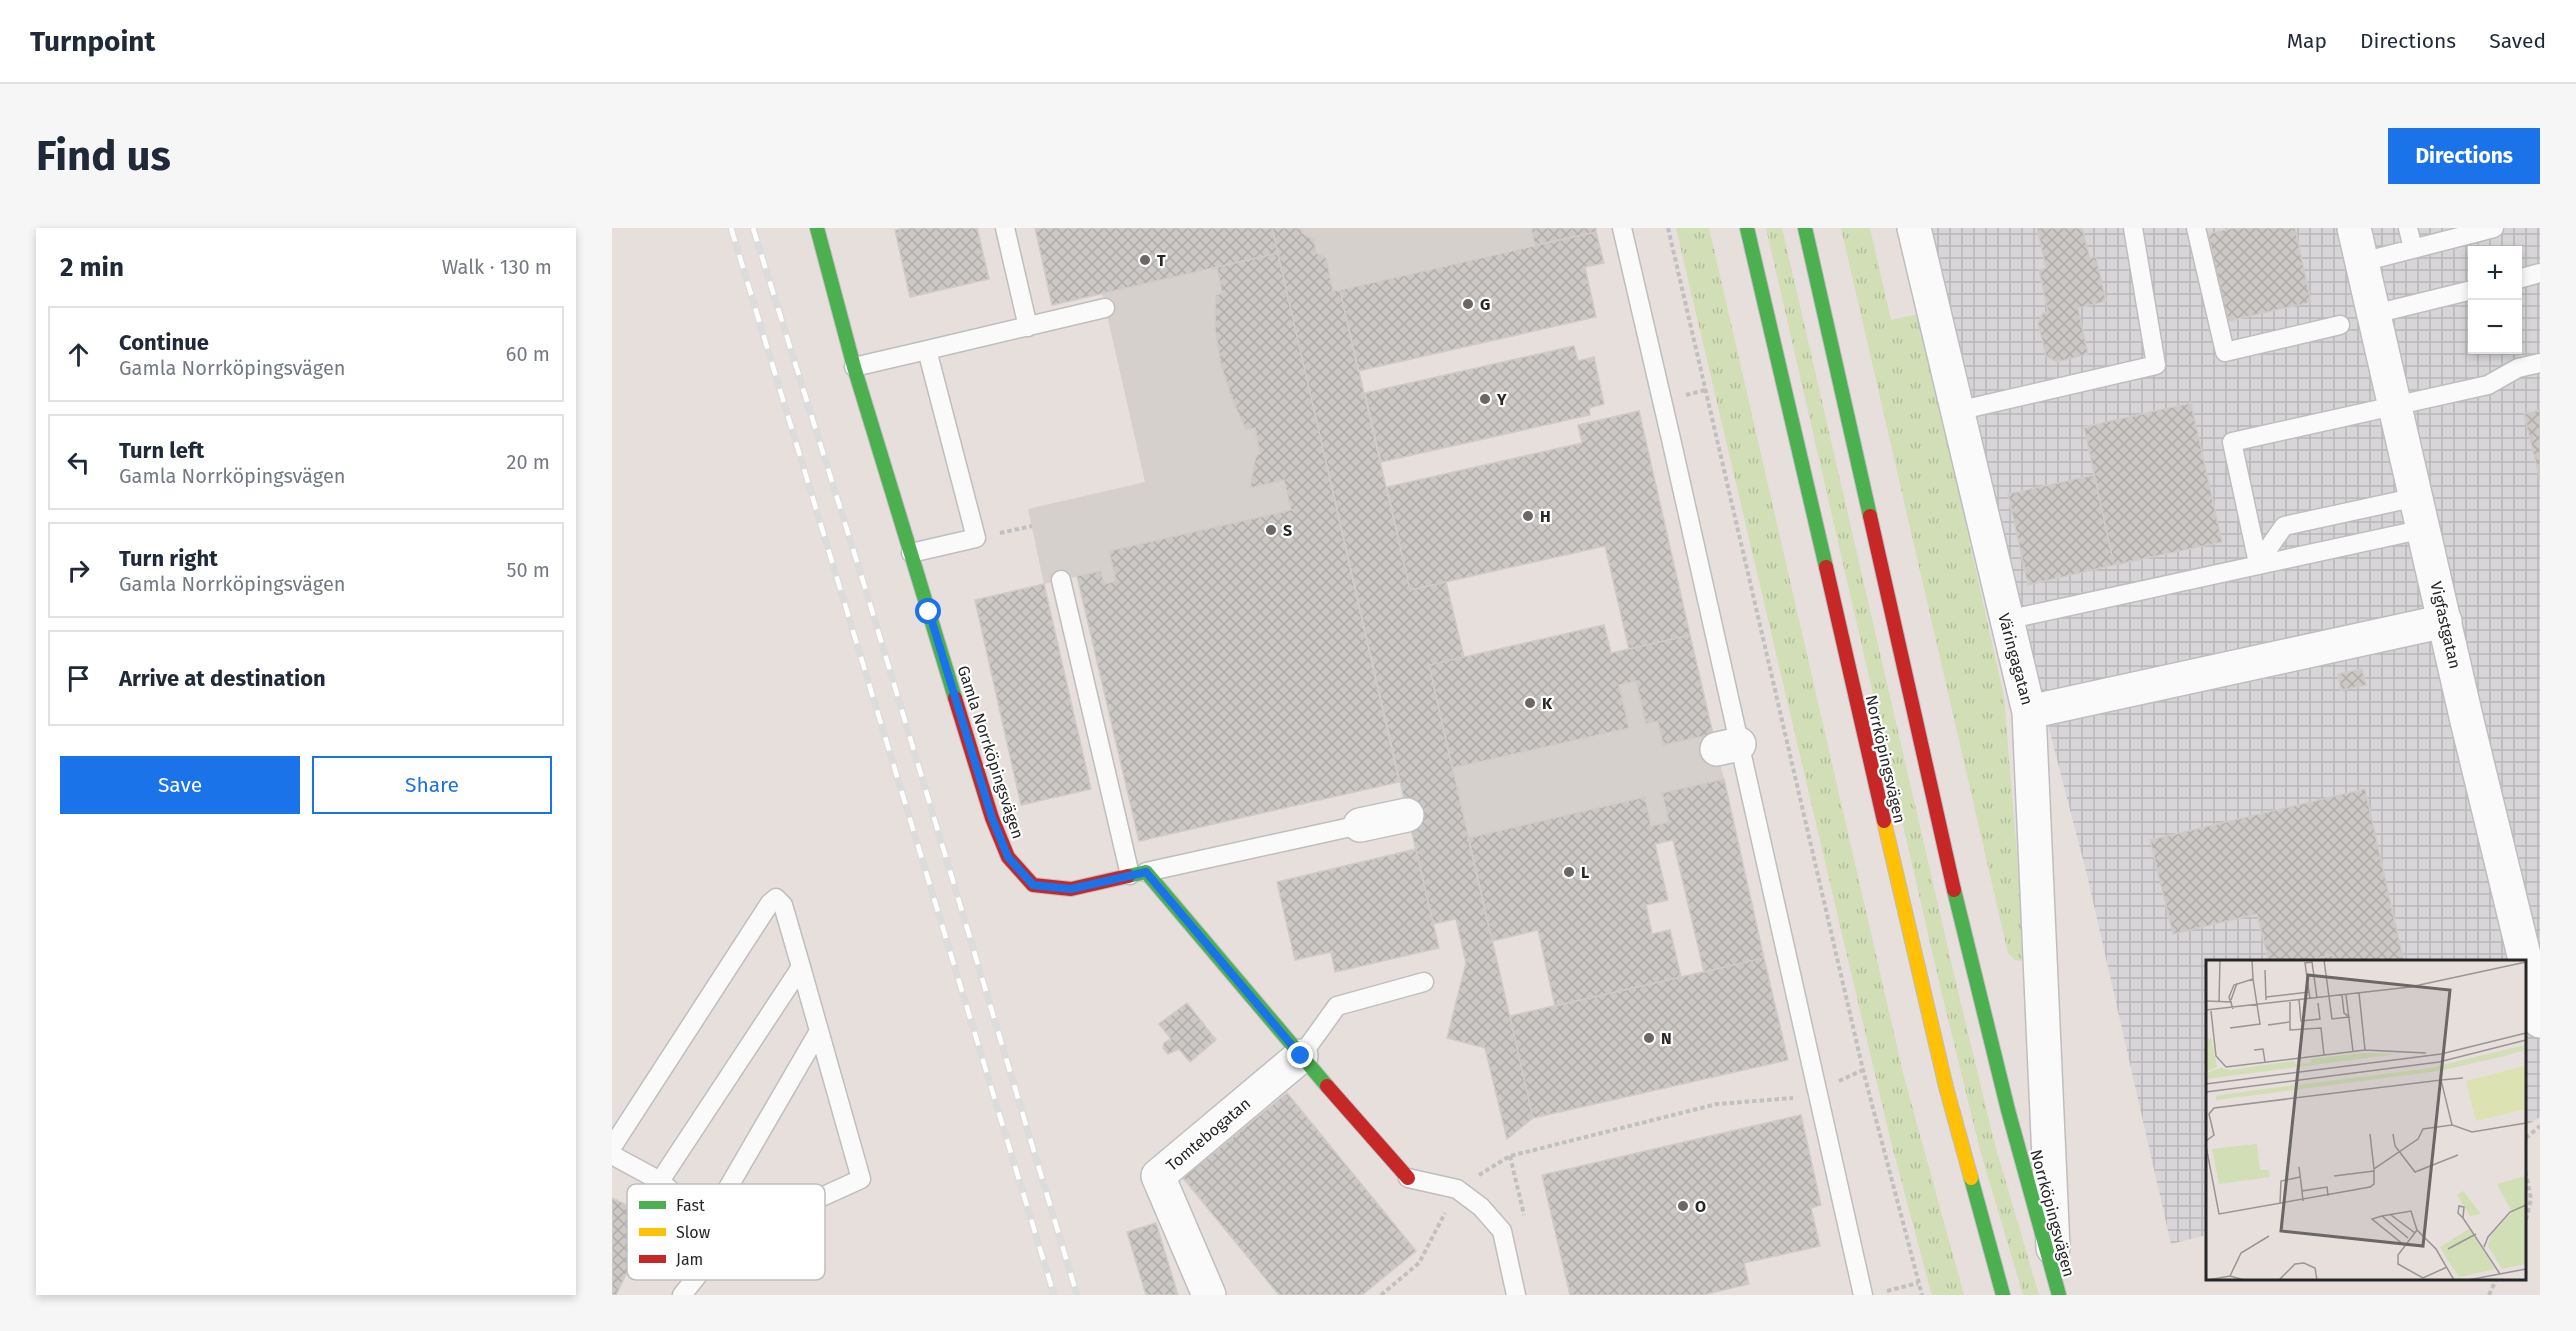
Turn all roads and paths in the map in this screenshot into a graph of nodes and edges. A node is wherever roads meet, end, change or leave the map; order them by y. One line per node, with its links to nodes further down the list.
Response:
1 (818, 228): 24 (main road, Gamla Norrköpingsvägen)
2 (1005, 228): 21 (lane)
3 (1622, 228): 46 (lane)
4 (1668, 228): 45 (path)
5 (1747, 228): 69 (main road, Norrköpingsvägen)
6 (1805, 228): 62 (main road, Norrköpingsvägen)
7 (1914, 228): 26 (street, Väringagatan)
8 (2133, 228): 26 (lane)
9 (2196, 228): 20 (lane)
10 (2354, 228): 14 (street, Vigfastgatan)
11 (2408, 228): 13 (lane)
12 (2494, 228): 13 (lane)
13 (2413, 249): 14 (lane)
14 (2362, 262): 19 (street, Vigfastgatan)
15 (2540, 273): 16 (lane)
16 (2522, 278)
17 (2468, 291): 19 (lane)
18 (1105, 308): 21 (lane)
19 (2374, 314): 25 (street, Vigfastgatan)
20 (2340, 325)
21 (1028, 327): 22 (lane)
22 (927, 350): 24 (lane); 30 (lane)
23 (2540, 363): 25 (lane)
24 (854, 367): 31 (main road, Gamla Norrköpingsvägen)
25 (2395, 407): 27 (street, Vigfastgatan); 32 (lane)
26 (1957, 411): 34 (street, Väringagatan)
27 (2416, 498): 29 (street, Vigfastgatan); 32 (lane)
28 (1032, 526): 30 (path)
29 (2424, 529): 32 (lane); 35 (street, Vigfastgatan)
30 (976, 538): 31 (lane)
31 (911, 553): 39 (main road, Gamla Norrköpingsvägen)
32 (2258, 563): 34 (lane)
33 (1061, 580): 39 (lane)
34 (2006, 620): 36 (street, Väringagatan)
35 (2445, 621): 36 (street, Väringagatan); 42 (street, Vigfastgatan)
36 (2028, 712): 62 (street)
37 (1407, 814): 38 (street)
38 (1360, 825): 39 (lane)
39 (1138, 873): 44 (main road)
40 (801, 967): 43 (lane); 49 (lane); 53 (lane)
41 (1424, 982): 44 (lane)
42 (2540, 1021)
43 (819, 1031): 55 (lane); 57 (lane)
44 (1301, 1056): 52 (main road); 65 (street, Tomtebogatan)
45 (1863, 1070): 46 (path); 61 (path)
46 (1818, 1090): 56 (path); 63 (lane)
47 (2540, 1126): 48 (path)
48 (2525, 1143)
49 (612, 1147)
50 (612, 1155): 53 (lane)
51 (2525, 1173): 58 (path)
52 (1408, 1178): 56 (lane)
53 (660, 1181): 54 (lane)
54 (663, 1184)
55 (730, 1184)
56 (1457, 1189): 66 (path); 67 (lane)
57 (825, 1195)
58 (2525, 1221)
59 (694, 1280): 64 (lane)
60 (2496, 1280): 70 (path)
61 (1918, 1283): 63 (path); 68 (path)
62 (2057, 1289)
63 (1871, 1294)
64 (682, 1295)
65 (1209, 1295)
66 (1381, 1295)
67 (1516, 1295)
68 (1922, 1295)
69 (2003, 1295)
70 (2489, 1295)

